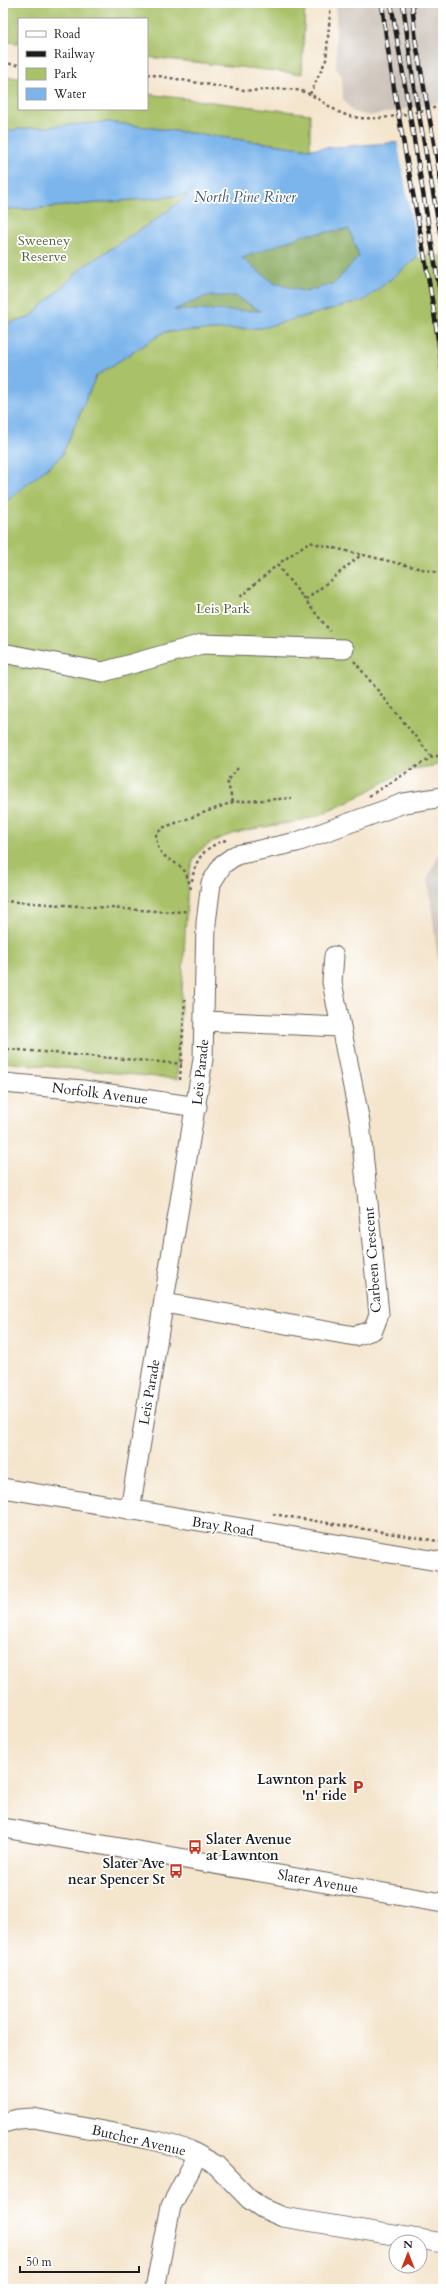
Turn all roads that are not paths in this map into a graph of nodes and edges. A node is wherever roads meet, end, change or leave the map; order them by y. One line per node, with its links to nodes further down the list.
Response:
1 (344, 649): 2 (street)
2 (3, 653)
3 (443, 797): 5 (street, Leis Parade)
4 (334, 956): 6 (street, Carbeen Crescent)
5 (205, 1021): 6 (street); 8 (street, Leis Parade)
6 (341, 1027): 9 (street, Carbeen Crescent)
7 (3, 1083): 8 (street, Norfolk Avenue)
8 (197, 1107): 9 (street, Leis Parade)
9 (164, 1303): 11 (street, Leis Parade)
10 (3, 1488): 11 (street, Bray Road)
11 (130, 1510): 12 (street, Bray Road)
12 (443, 1562)
13 (3, 1828): 14 (street, Slater Avenue)
14 (443, 1903)
15 (3, 2124): 16 (street, Butcher Avenue)
16 (198, 2155): 17 (street, Butcher Avenue); 18 (street)
17 (443, 2243)
18 (156, 2289)

